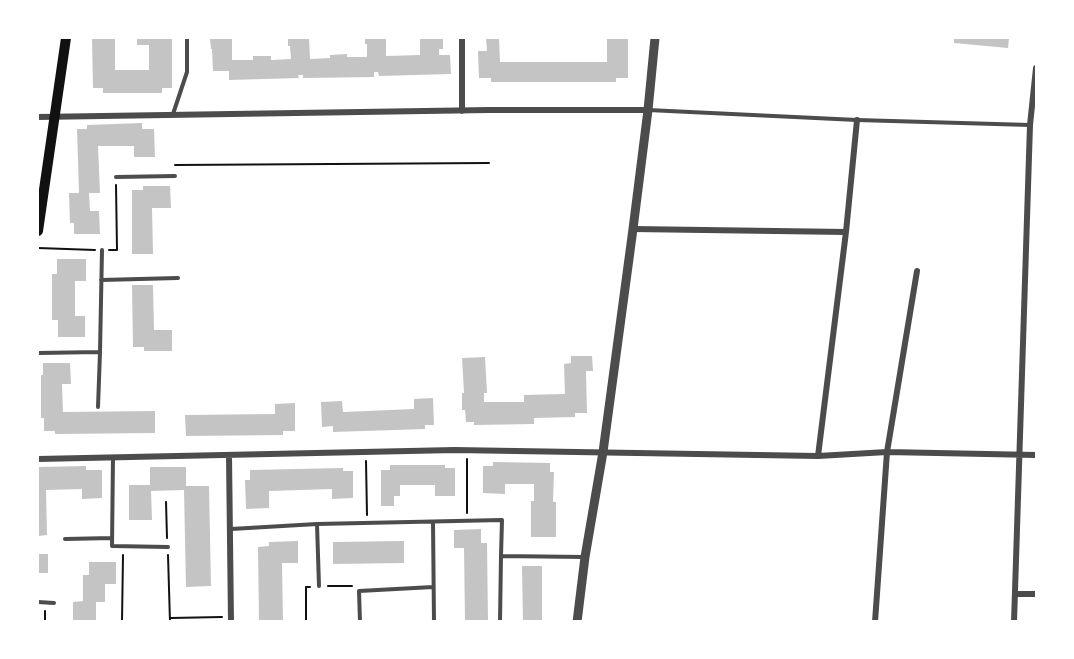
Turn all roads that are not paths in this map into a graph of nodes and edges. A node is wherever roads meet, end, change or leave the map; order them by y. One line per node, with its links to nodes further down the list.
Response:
1 (66, 38): 9 (main road)
2 (187, 38): 8 (lane)
3 (462, 38): 7 (street)
4 (656, 38): 6 (street)
5 (1036, 71): 12 (street)
6 (648, 110): 7 (street); 11 (lane); 15 (street)
7 (462, 111): 8 (street)
8 (173, 115): 9 (street)
9 (55, 116): 10 (street); 16 (main road)
10 (38, 117)
11 (857, 120): 12 (lane); 17 (street)
12 (1030, 124): 28 (street)
13 (176, 176): 14 (lane)
14 (116, 177)
15 (633, 230): 17 (street); 25 (street)
16 (38, 231)
17 (846, 232): 29 (street)
18 (102, 250): 21 (lane)
19 (917, 271): 26 (street)
20 (178, 278): 21 (lane)
21 (101, 279): 22 (lane)
22 (100, 352): 23 (lane); 24 (lane)
23 (38, 354)
24 (98, 407)
25 (603, 452): 27 (street); 29 (street); 40 (street)
26 (887, 452): 28 (street); 29 (street); 52 (street)
27 (229, 455): 31 (street); 35 (street)
28 (1019, 455): 30 (street); 43 (street)
29 (818, 456)
30 (1036, 456)
31 (113, 457): 32 (street); 36 (lane)
32 (38, 459)
33 (433, 522): 34 (lane); 39 (lane); 42 (lane)
34 (317, 524): 35 (lane); 41 (lane)
35 (231, 529): 47 (street)
36 (112, 538): 37 (lane); 38 (lane)
37 (65, 539)
38 (168, 547)
39 (501, 555): 40 (lane); 50 (lane)
40 (585, 557): 51 (street)
41 (320, 586)
42 (434, 587): 48 (lane); 49 (lane)
43 (1016, 594): 44 (street); 53 (street)
44 (1036, 594)
45 (38, 602): 46 (lane)
46 (54, 603)
47 (231, 619)
48 (360, 621)
49 (434, 621)
50 (500, 621)
51 (577, 621)
52 (875, 621)
53 (1014, 621)

